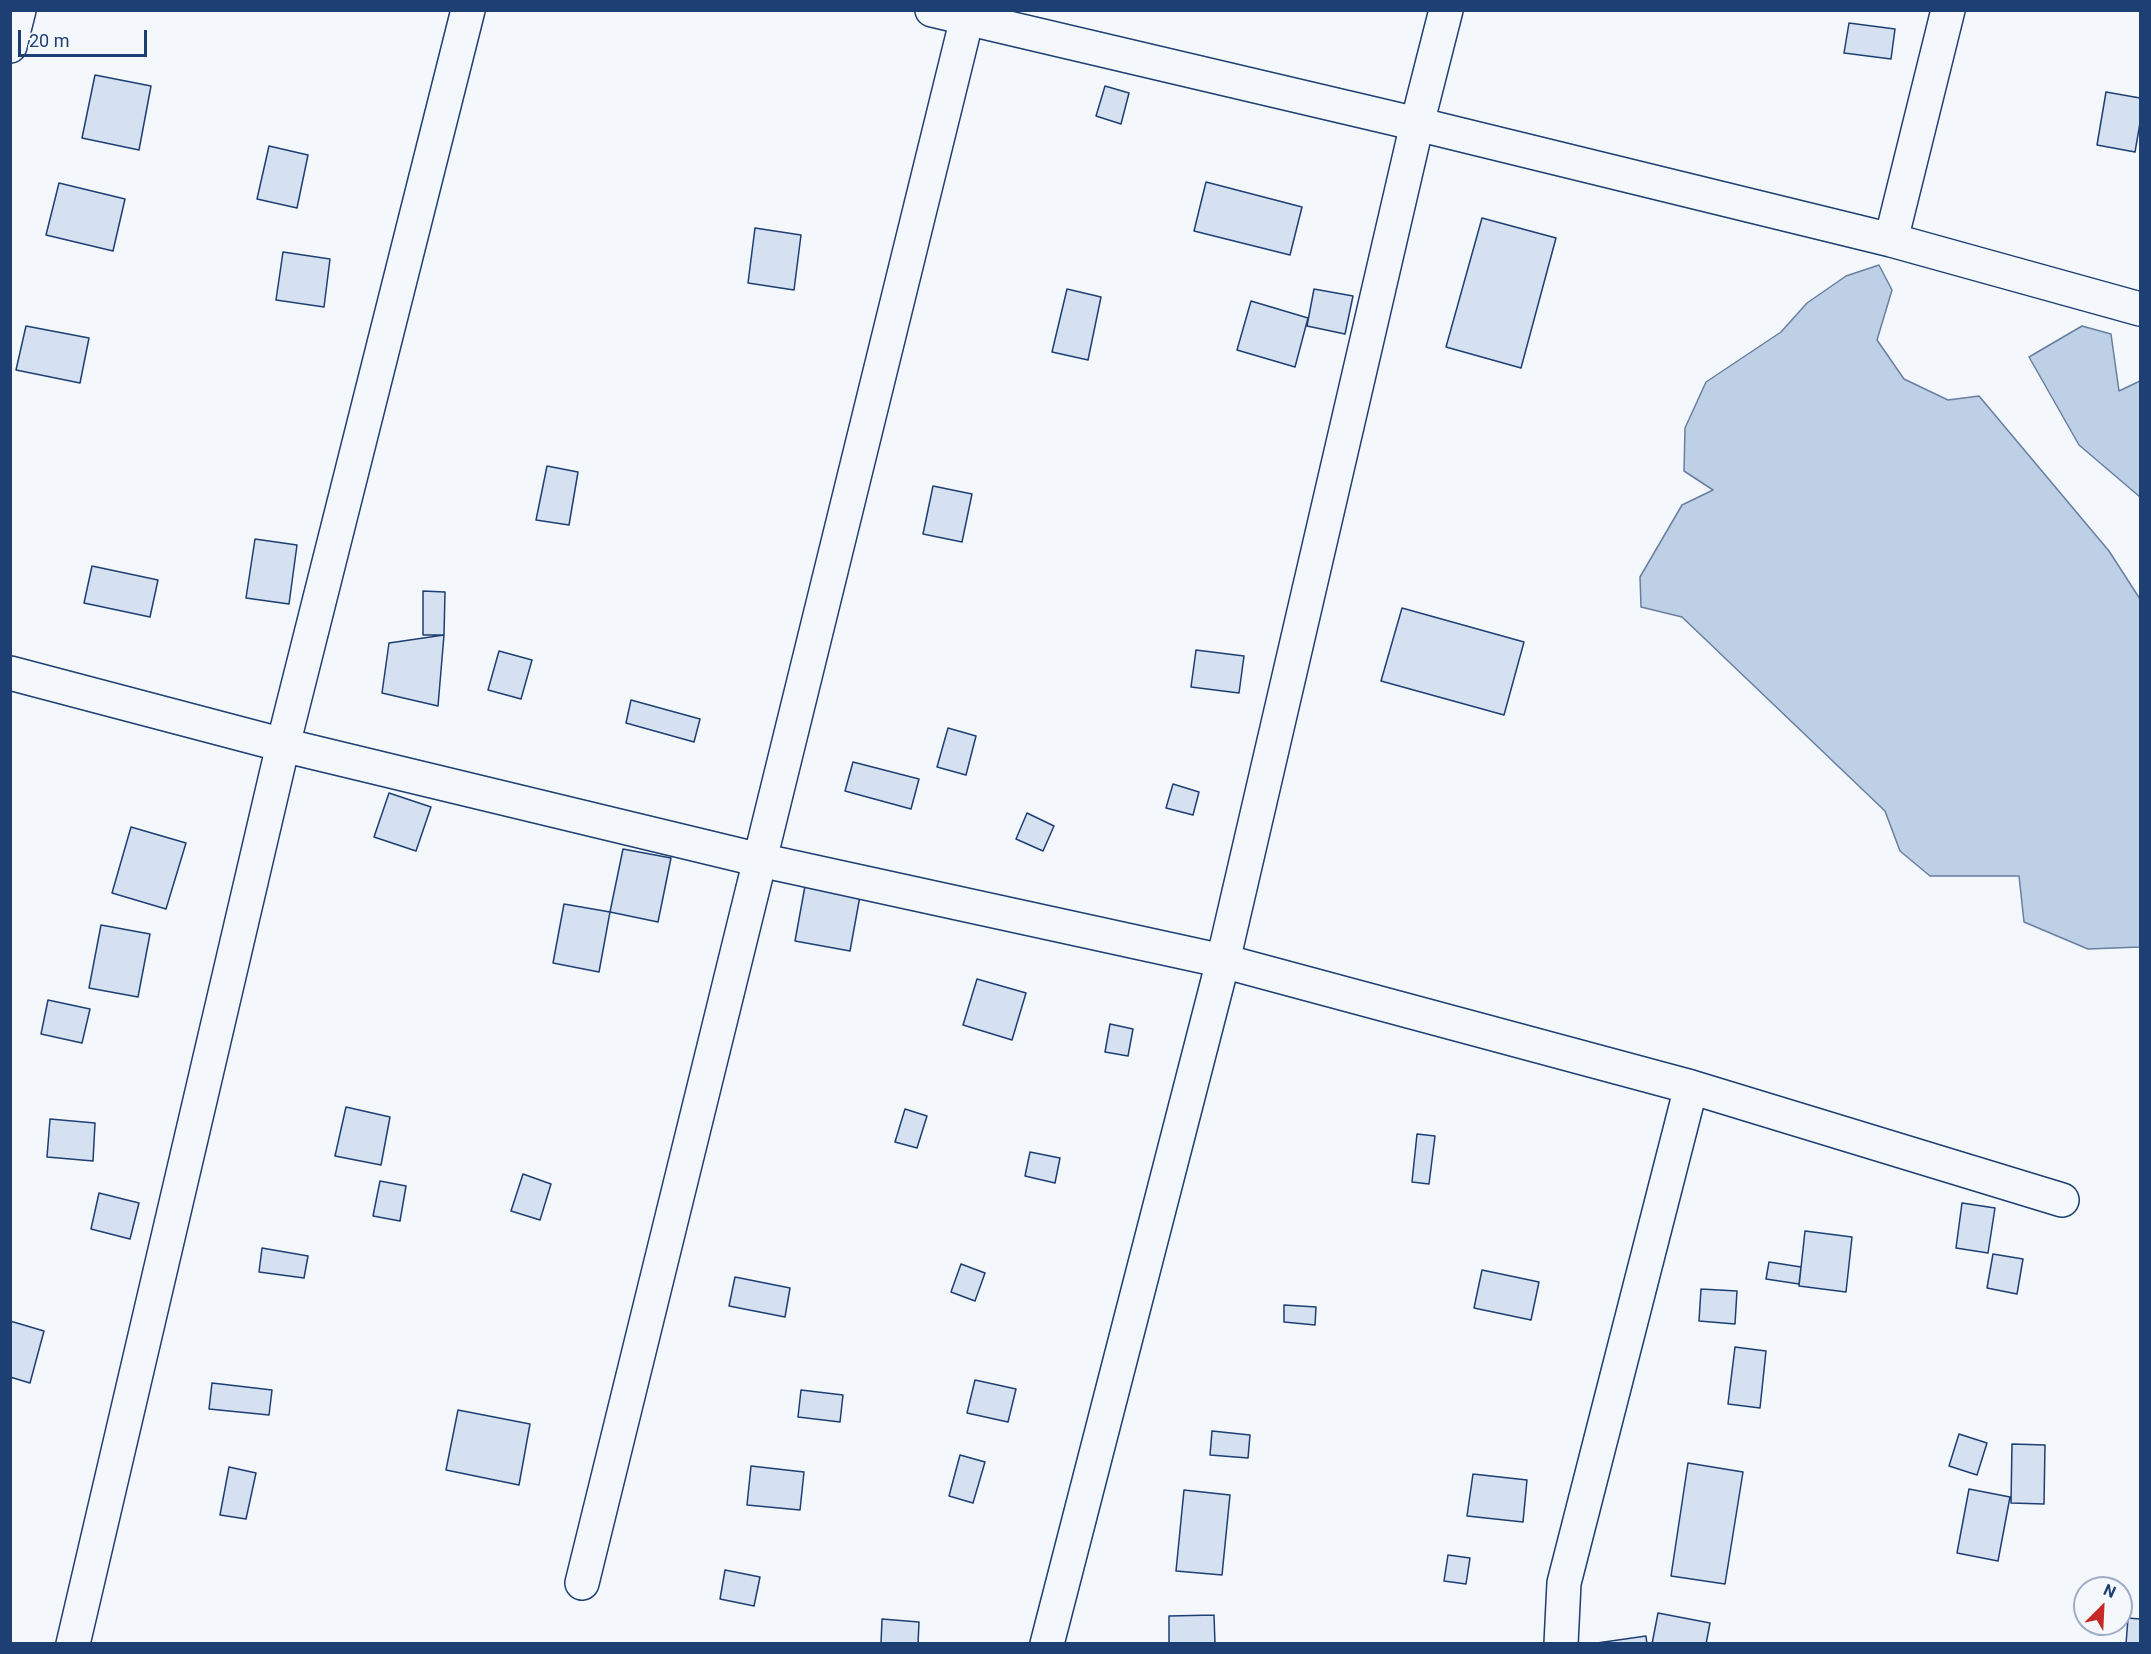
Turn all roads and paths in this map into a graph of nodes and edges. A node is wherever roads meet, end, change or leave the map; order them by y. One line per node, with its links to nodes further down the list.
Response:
1 (20, 10): 7 (street)
2 (468, 10): 12 (street)
3 (932, 10): 6 (street)
4 (1446, 10): 8 (street)
5 (1947, 10): 9 (street)
6 (968, 15): 8 (street); 13 (street)
7 (10, 46)
8 (1417, 124): 9 (street); 14 (street)
9 (1891, 240): 10 (street)
10 (2140, 309)
11 (10, 674): 12 (street)
12 (283, 745): 13 (street); 18 (street)
13 (760, 860): 14 (street); 17 (street)
14 (1223, 961): 15 (street); 19 (street)
15 (1691, 1087): 16 (street); 20 (street)
16 (2062, 1200)
17 (582, 1583)
18 (73, 1644)
19 (1047, 1644)
20 (1561, 1644)

